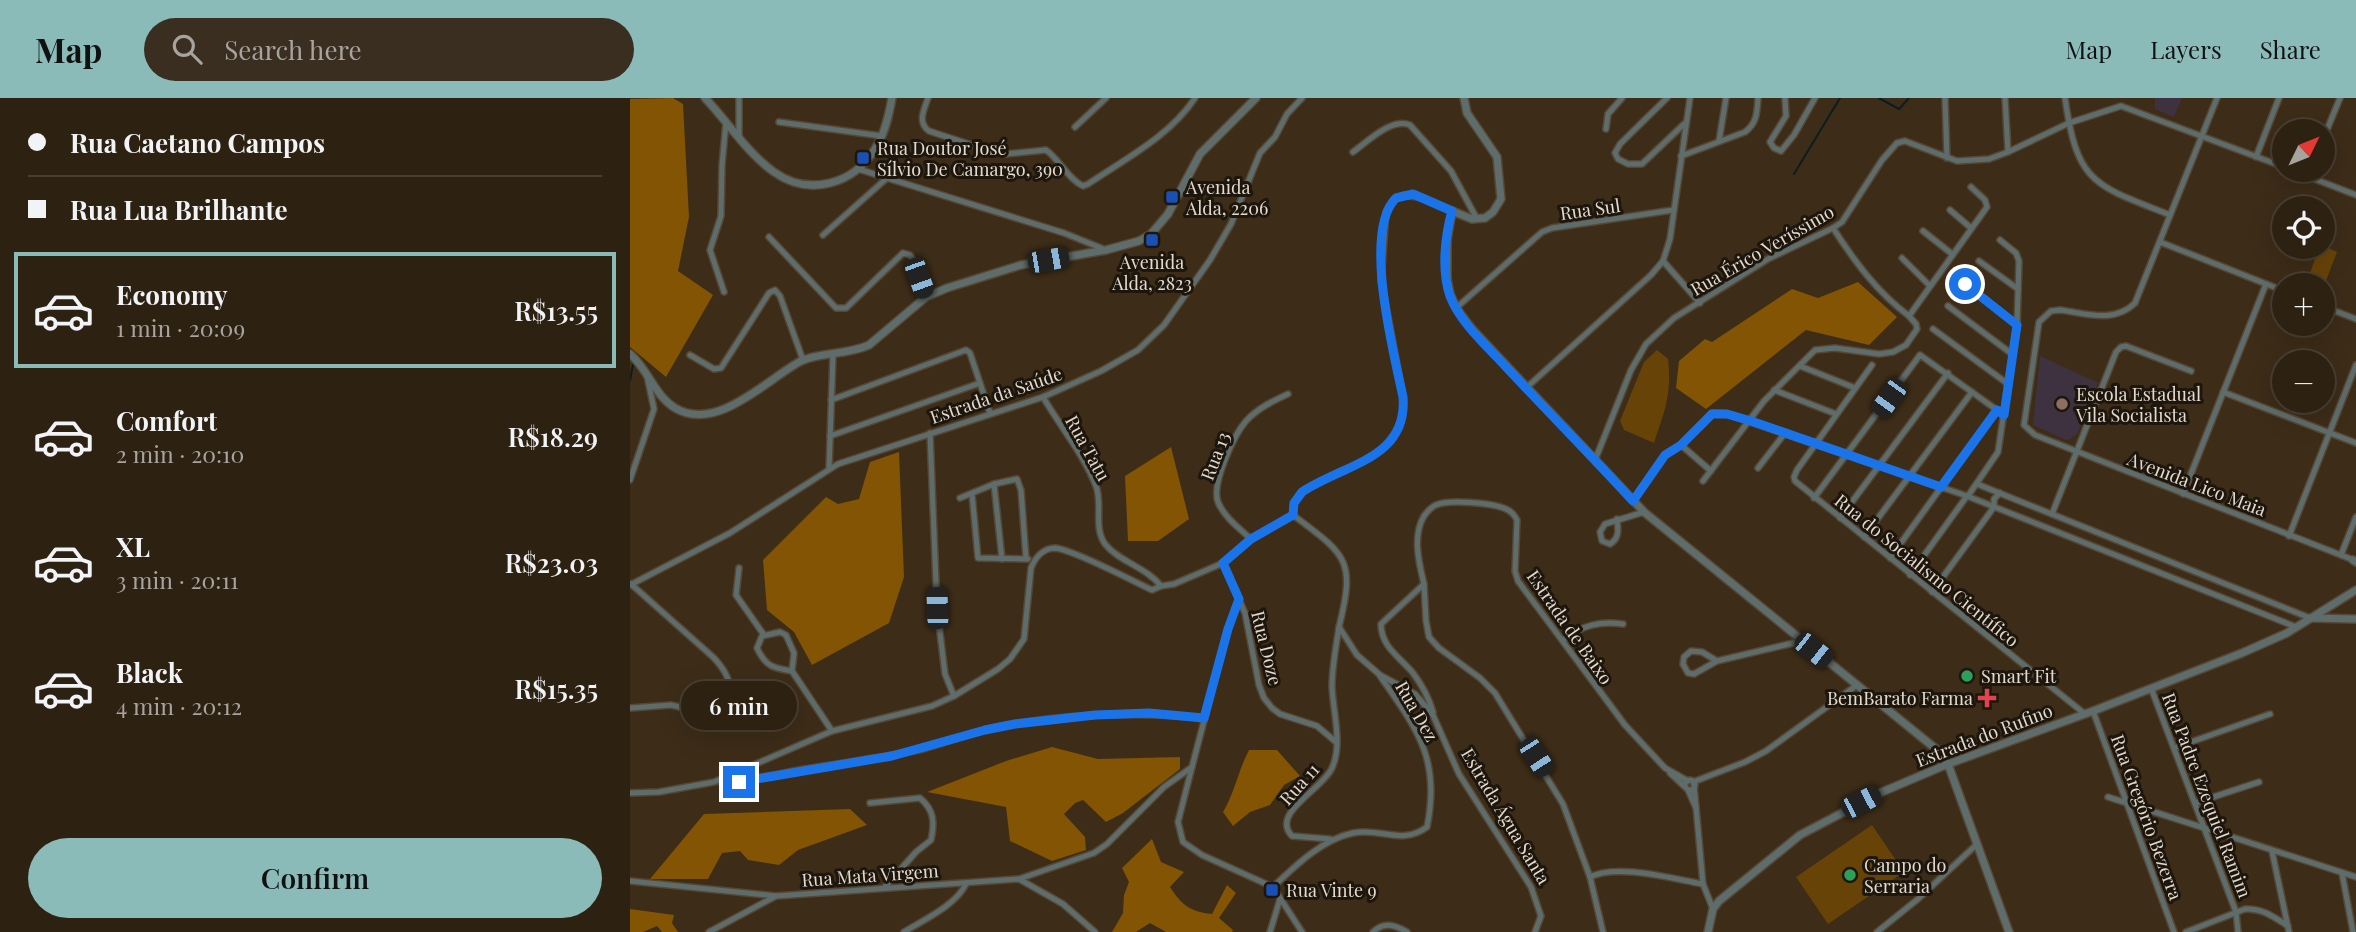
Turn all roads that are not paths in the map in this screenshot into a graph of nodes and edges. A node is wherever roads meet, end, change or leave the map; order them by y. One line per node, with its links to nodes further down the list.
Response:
1 (705, 98): 26 (street)
2 (739, 98): 33 (street)
3 (892, 98): 34 (street)
4 (928, 98): 6 (street)
5 (1107, 98): 30 (street)
6 (1195, 98)
7 (1256, 98): 59 (street)
8 (1302, 98): 98 (street, Estrada da Saúde)
9 (1464, 98): 51 (street)
10 (1622, 98): 31 (street)
11 (1667, 98): 29 (street)
12 (1689, 98): 29 (street)
13 (1726, 98): 35 (street)
14 (1758, 98): 35 (street)
15 (1785, 98): 16 (street)
16 (1815, 98)
17 (1945, 98): 40 (street)
18 (2005, 98): 37 (street)
19 (2066, 98): 28 (street)
20 (2122, 98): 24 (street)
21 (2217, 98): 32 (street)
22 (2279, 98): 39 (street)
23 (2340, 98): 25 (street)
24 (2121, 106): 28 (street); 32 (street)
25 (2331, 119)
26 (726, 122): 33 (street); 69 (street)
27 (779, 122): 34 (street)
28 (2069, 123): 37 (street); 50 (street)
29 (1684, 124): 38 (street)
30 (1075, 127)
31 (1606, 129)
32 (2203, 135): 39 (street); 50 (street)
33 (739, 136): 42 (street)
34 (882, 136): 42 (street)
35 (1719, 141): 38 (street)
36 (1353, 152): 51 (street)
37 (2008, 152): 40 (street)
38 (1681, 156): 47 (street)
39 (2256, 157): 41 (street)
40 (1947, 158): 52 (street, Rua Érico Veríssimo)
41 (2272, 163)
42 (858, 169): 43 (street)
43 (887, 178): 55 (street); 59 (street)
44 (2329, 182): 46 (street)
45 (1971, 187): 53 (street)
46 (2356, 195)
47 (1673, 210): 62 (street); 73 (street, Rua Sul)
48 (1950, 210): 53 (street)
49 (1452, 211): 51 (street); 73 (street); 137 (street)
50 (2171, 215): 58 (street)
51 (1477, 219)
52 (1833, 228): 71 (street, Rua Érico Veríssimo); 75 (street)
53 (1971, 228): 60 (street)
54 (1923, 231): 60 (street)
55 (823, 235)
56 (769, 237): 70 (street)
57 (2000, 240): 68 (street)
58 (2160, 242): 65 (street); 112 (street, Avenida Lico Maia)
59 (1106, 250): 70 (street)
60 (1952, 254): 66 (street)
61 (1902, 258): 66 (street)
62 (1663, 261): 71 (street); 92 (street)
63 (1979, 261): 68 (street)
64 (1965, 284): 77 (street)
65 (2266, 284): 67 (street); 95 (street)
66 (1930, 286): 75 (street)
67 (2272, 286)
68 (2018, 289): 77 (street)
69 (724, 292)
70 (926, 297): 82 (street)
71 (1700, 303): 114 (street, Rua Érico Veríssimo)
72 (1948, 306): 80 (street)
73 (1456, 308): 92 (street)
74 (2335, 311): 76 (street)
75 (1909, 316): 86 (street)
76 (2356, 319)
77 (2017, 325): 80 (street)
78 (1933, 329): 91 (street)
79 (630, 354): 89 (street)
80 (2012, 354): 91 (street)
81 (690, 355): 83 (street)
82 (833, 355): 83 (street); 99 (street)
83 (803, 360): 89 (street)
84 (1872, 365): 93 (street)
85 (2356, 365): 107 (street)
86 (1800, 366): 93 (street); 94 (street)
87 (2192, 370): 112 (street)
88 (1948, 373): 96 (street); 113 (street); 115 (street)
89 (648, 375): 120 (street)
90 (980, 383): 99 (street); 101 (street); 108 (street)
91 (2008, 384): 103 (street)
92 (1525, 388): 114 (street)
93 (1855, 388): 102 (street)
94 (1774, 390): 102 (street); 104 (street)
95 (2223, 391): 107 (street); 127 (street)
96 (1972, 392): 100 (street); 119 (street)
97 (1288, 394): 145 (street, Rua 13)
98 (1043, 397): 101 (street, Estrada da Saúde); 161 (street, Rua Tatu)
99 (831, 400): 108 (street)
100 (1997, 410): 103 (street); 124 (street)
101 (990, 413): 105 (street, Estrada da Saúde)
102 (1836, 414): 110 (street)
103 (2004, 415): 123 (street)
104 (1751, 421): 106 (street); 111 (street); 118 (street)
105 (930, 433): 116 (street, Estrada da Saúde); 182 (street)
106 (1785, 433): 110 (street); 117 (street)
107 (2329, 433): 109 (street); 143 (street)
108 (830, 436): 116 (street)
109 (2356, 443)
110 (1817, 444): 113 (street); 130 (street, Rua do Socialismo Científico)
111 (1681, 445): 118 (street); 131 (street)
112 (2077, 452): 127 (street, Avenida Lico Maia); 136 (street)
113 (1848, 454): 115 (street); 130 (street)
114 (1595, 460): 131 (street)
115 (1880, 465): 119 (street); 139 (street)
116 (829, 468): 159 (street, Estrada da Saúde)
117 (1758, 468)
118 (1711, 471): 121 (street)
119 (1910, 475): 124 (street); 144 (street)
120 (630, 480)
121 (1703, 481)
122 (994, 484): 126 (street); 148 (street); 150 (street)
123 (1977, 484): 125 (street); 128 (street)
124 (1941, 487): 128 (street); 149 (street)
125 (2000, 493): 132 (street); 133 (street)
126 (972, 494): 129 (street); 150 (street)
127 (2183, 494): 143 (street, Avenida Lico Maia)
128 (1967, 496): 133 (street); 158 (street)
129 (960, 498)
130 (1814, 498): 139 (street, Rua do Socialismo Científico)
131 (1633, 501): 135 (street)
132 (2030, 505): 134 (street); 141 (street)
133 (1994, 507): 141 (street); 163 (street)
134 (2044, 511): 136 (street); 142 (street)
135 (1644, 512): 140 (street); 176 (street)
136 (2052, 514): 146 (street)
137 (1293, 515): 145 (street); 172 (street)
138 (2356, 517): 147 (street)
139 (1840, 518): 144 (street, Rua do Socialismo Científico)
140 (1617, 519): 140 (street)
141 (2024, 519): 142 (street)
142 (2038, 524): 155 (street)
143 (2289, 536): 147 (street, Avenida Lico Maia)
144 (1864, 537): 149 (street, Rua do Socialismo Científico)
145 (1251, 539): 154 (street)
146 (2153, 554): 151 (street); 155 (street)
147 (2341, 555): 153 (street, Avenida Lico Maia)
148 (1026, 558): 150 (street); 152 (street)
149 (1890, 558): 158 (street, Rua do Socialismo Científico)
150 (1002, 559)
151 (2164, 559): 157 (street); 166 (street)
152 (1034, 560): 161 (street); 182 (street)
153 (2355, 561)
154 (1223, 563): 161 (street); 165 (street, Rua Doze)
155 (2145, 567): 157 (street)
156 (739, 568): 174 (street)
157 (2161, 573): 167 (street)
158 (1910, 575): 163 (street, Rua do Socialismo Científico)
159 (630, 584): 183 (street)
160 (1424, 584): 175 (street, Estrada de Baixo); 186 (street); 206 (street)
161 (1161, 586)
162 (2356, 590): 164 (street, Estrada do Rufino)
163 (1932, 592): 184 (street, Rua do Socialismo Científico)
164 (2343, 598): 168 (street, Estrada do Rufino); 169 (street)
165 (1239, 599): 187 (street); 189 (street, Rua Doze)
166 (2279, 605): 167 (street); 168 (street)
167 (2273, 618): 173 (street)
168 (2310, 618): 169 (street); 173 (street, Estrada do Rufino)
169 (2345, 619): 170 (street)
170 (2356, 619)
171 (1623, 624): 175 (street)
172 (1339, 627): 179 (street, Estrada Água Santa); 189 (street, Rua 11)
173 (2296, 627): 181 (street, Estrada do Rufino)
174 (764, 635): 178 (street); 178 (street)
175 (1563, 640): 195 (street, Estrada de Baixo)
176 (1802, 641): 177 (street); 180 (street)
177 (1717, 661): 177 (street)
178 (792, 671): 188 (street)
179 (1380, 676): 186 (street, Estrada Água Santa); 202 (street, Rua Dez)
180 (1857, 685): 191 (street); 195 (street)
181 (2151, 688): 184 (street, Estrada do Rufino); 190 (street, Rua Padre Ezequiel Ramim)
182 (954, 696): 188 (street)
183 (630, 708)
184 (2089, 713): 191 (street, Estrada do Rufino); 199 (street, Rua Gregório Bezerra)
185 (2270, 714): 190 (street)
186 (1433, 715): 226 (street, Estrada Água Santa)
187 (1204, 718): 192 (street); 193 (street)
188 (832, 731): 193 (street)
189 (1336, 743): 202 (street, Rua 11)
190 (2174, 747): 200 (street, Rua Padre Ezequiel Ramim)
191 (1948, 764): 203 (street); 216 (street, Estrada do Rufino)
192 (1192, 766): 208 (street, Rua Mata Virgem); 212 (street)
193 (714, 782): 196 (street)
194 (2259, 782): 200 (street)
195 (1690, 785): 211 (street)
196 (630, 793)
197 (2108, 797): 199 (street)
198 (870, 803): 213 (street)
199 (2125, 803): 201 (street); 231 (street, Rua Gregório Bezerra)
200 (2195, 803): 201 (street, Rua Padre Ezequiel Ramim)
201 (2205, 829): 204 (street); 217 (street, Rua Padre Ezequiel Ramim)
202 (1330, 839): 212 (street, Rua Dez)
203 (1976, 845): 229 (street); 230 (street)
204 (2272, 851): 205 (street); 218 (street)
205 (2342, 873): 207 (street); 234 (street)
206 (1590, 877): 211 (street); 227 (street)
207 (2356, 877)
208 (1019, 879): 210 (street, Rua Mata Virgem); 221 (street)
209 (630, 881): 214 (street, Rua Mata Virgem)
210 (966, 884): 213 (street, Rua Mata Virgem); 220 (street)
211 (1703, 884): 216 (street)
212 (1273, 887): 215 (street)
213 (884, 888): 214 (street, Rua Mata Virgem)
214 (776, 895): 219 (street)
215 (1280, 899): 222 (street); 223 (street)
216 (1713, 909): 228 (street)
217 (2236, 912): 218 (street); 232 (street); 233 (street, Rua Padre Ezequiel Ramim)
218 (2289, 929)
219 (709, 932)
220 (904, 932)
221 (1095, 932)
222 (1270, 932)
223 (1302, 932)
224 (1373, 932): 225 (street)
225 (1407, 932)
226 (1535, 932)
227 (1603, 932)
228 (1708, 932)
229 (1877, 932)
230 (2009, 932)
231 (2174, 932)
232 (2186, 932)
233 (2238, 932)
234 (2353, 932)

